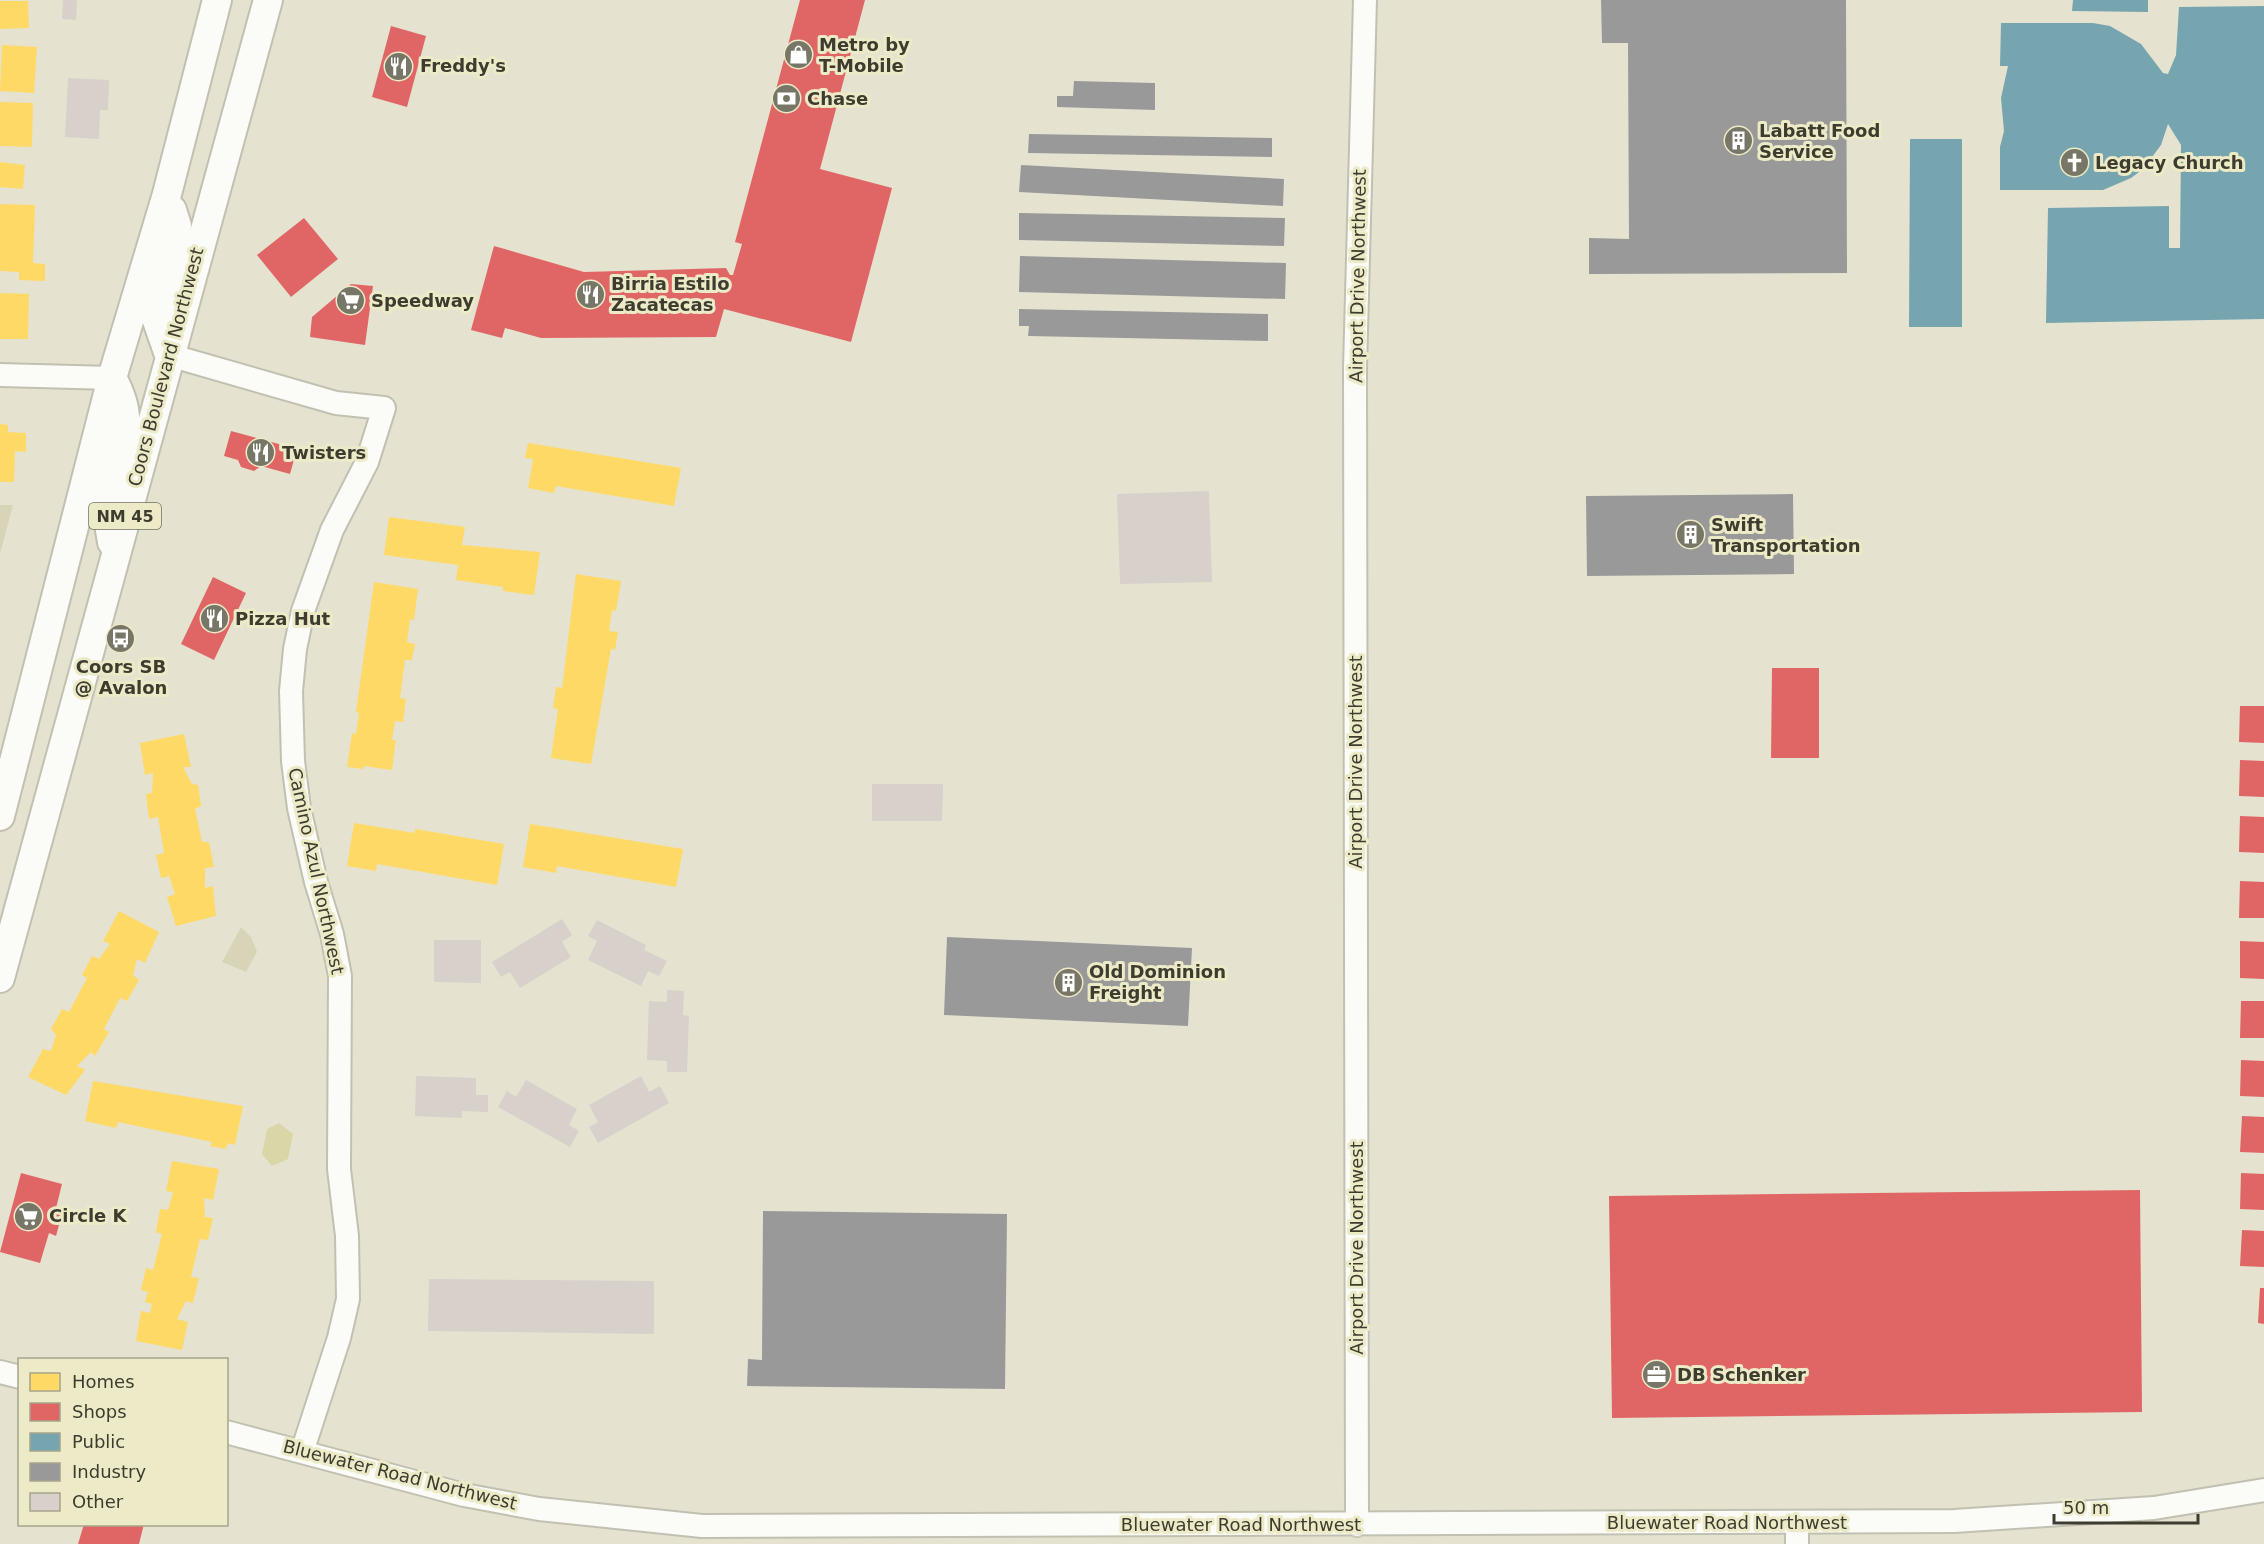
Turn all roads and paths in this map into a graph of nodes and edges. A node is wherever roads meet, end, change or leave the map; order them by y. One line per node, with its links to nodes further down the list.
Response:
1 (217, 0): 4 (main road, NM 45)
2 (268, 0): 5 (main road, Coors Boulevard Northwest / NM 45)
3 (1365, 0): 16 (street, Airport Drive Northwest)
4 (167, 194): 5 (main road); 7 (main road, NM 45)
5 (169, 355): 8 (main road, Coors Boulevard Northwest / NM 45); 14 (street, Camino Azul Northwest)
6 (0, 375): 7 (street)
7 (112, 378): 8 (main road); 9 (main road, NM 45)
8 (114, 559): 10 (main road, Coors Boulevard Northwest / NM 45)
9 (0, 816)
10 (0, 978)
11 (0, 1372): 12 (street)
12 (18, 1376)
13 (228, 1433): 14 (street, Bluewater Road Northwest)
14 (302, 1452): 16 (street, Bluewater Road Northwest)
15 (2264, 1490): 17 (street, Bluewater Road Northwest)
16 (1357, 1525): 17 (street, Bluewater Road Northwest)
17 (1797, 1533)

